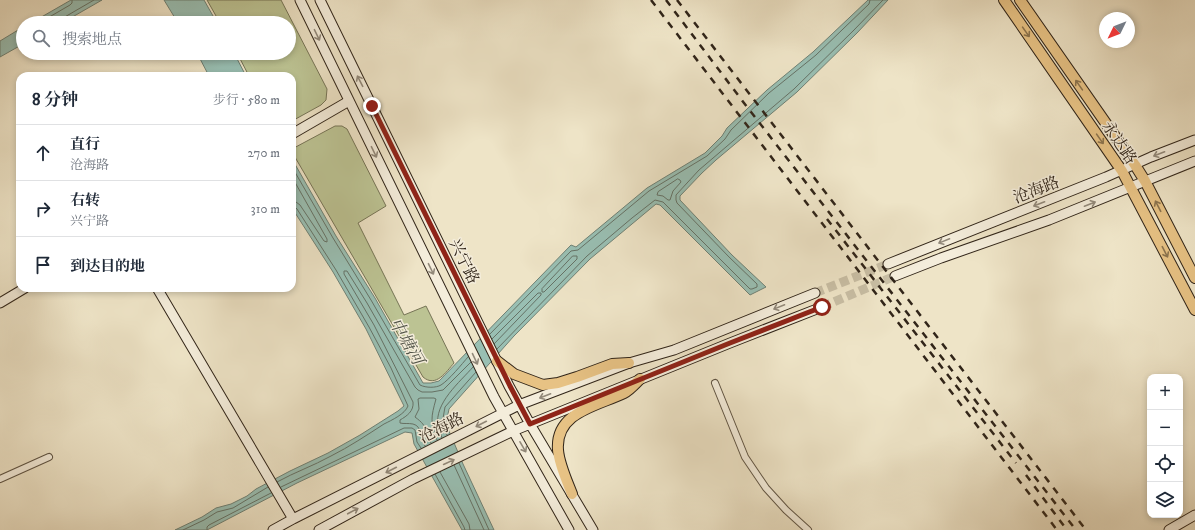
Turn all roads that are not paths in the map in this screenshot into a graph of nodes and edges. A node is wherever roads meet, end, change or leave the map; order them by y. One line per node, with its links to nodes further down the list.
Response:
1 (300, 0): 5 (main road, one-way to 5)
2 (320, 0): 22 (main road, 兴宁路, one-way to 2)
3 (1004, 0): 10 (main road, 永达路, one-way to 10)
4 (1020, 0): 9 (main road, 永达路, one-way to 4)
5 (349, 101): 6 (main road); 27 (main road, one-way to 27)
6 (296, 132)
7 (1195, 140): 9 (main road, 沧海路, one-way to 9)
8 (1195, 161): 11 (main road, 沧海路)
9 (1135, 165): 10 (main road, 沧海路); 11 (main road, 永达路)
10 (1122, 170): 12 (main road, 永达路); 13 (main road, 沧海路, one-way to 13)
11 (1145, 181): 12 (main road, 沧海路); 15 (main road, 永达路, one-way to 11)
12 (1131, 188): 14 (main road, 沧海路, one-way to 12); 21 (main road, 永达路, one-way to 21)
13 (888, 264)
14 (895, 276)
15 (1195, 278)
16 (18, 292): 19 (main road)
17 (159, 292): 34 (main road)
18 (815, 293): 23 (main road, 沧海路, one-way to 23)
19 (0, 302)
20 (822, 307): 24 (main road)
21 (1195, 310)
22 (497, 361): 23 (main road, 沧海路); 26 (main road, 兴宁路)
23 (629, 363): 26 (main road, 沧海路, one-way to 26)
24 (640, 379): 28 (main road); 32 (main road)
25 (715, 383): 39 (street)
26 (519, 405): 27 (main road, 沧海路); 28 (main road, 兴宁路)
27 (503, 413): 29 (main road); 34 (main road, 沧海路, one-way to 34)
28 (530, 424): 29 (main road); 32 (main road, 兴宁路)
29 (513, 431): 36 (main road, one-way to 29); 37 (main road, one-way to 37)
30 (49, 457): 31 (street)
31 (0, 479)
32 (572, 494): 38 (main road, 兴宁路)
33 (1195, 515): 40 (main road)
34 (293, 519): 35 (main road, 沧海路)
35 (273, 530)
36 (319, 530)
37 (569, 530)
38 (593, 530)
39 (808, 530)
40 (1170, 530)

